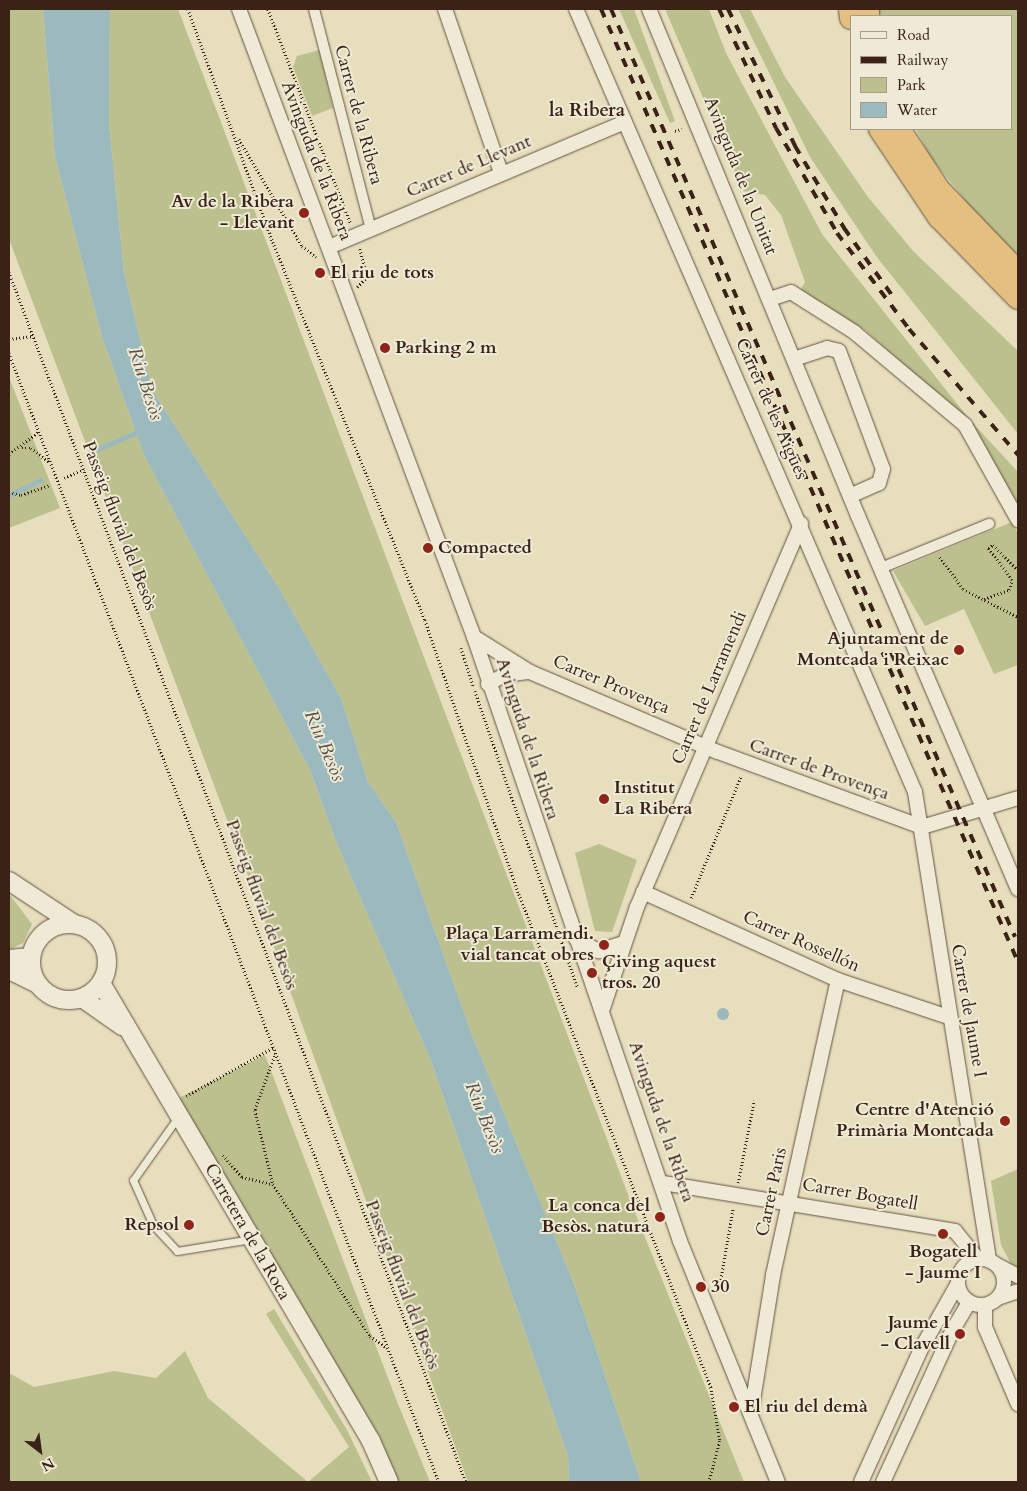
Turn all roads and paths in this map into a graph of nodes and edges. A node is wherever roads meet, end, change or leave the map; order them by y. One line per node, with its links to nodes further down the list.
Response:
1 (188, 9): 13 (path)
2 (238, 9): 17 (street, Avinguda de la Ribera)
3 (268, 9): 16 (path)
4 (314, 9): 15 (street, Carrer de la Ribera)
5 (445, 9): 14 (street)
6 (576, 9): 8 (street, Carrer de les Aigues)
7 (649, 9): 23 (street, Avinguda de la Unitat)
8 (624, 122): 14 (street, Carrer de Llevant); 38 (street, Carrer de les Aigues)
9 (682, 129): 12 (path)
10 (881, 130): 22 (highway)
11 (900, 130): 20 (highway)
12 (675, 132)
13 (238, 138): 18 (path); 95 (path)
14 (501, 172): 15 (street, Carrer de Llevant)
15 (371, 229): 16 (street, Carrer de Llevant)
16 (355, 235): 17 (street, Carrer de Llevant); 21 (path)
17 (329, 248): 21 (street, Avinguda de la Ribera)
18 (321, 262)
19 (9, 272): 24 (path, Passeig fluvial del Besòs)
20 (1018, 272)
21 (346, 294): 45 (street, Avinguda de la Ribera)
22 (1018, 298)
23 (770, 299): 27 (street, Avinguda de la Unitat); 37 (street)
24 (33, 336): 25 (path); 32 (path, Passeig fluvial del Besòs)
25 (9, 339)
26 (9, 353): 28 (path)
27 (794, 359): 36 (street, Avinguda de la Unitat); 36 (street)
28 (38, 432): 29 (path); 31 (path)
29 (22, 448): 30 (path); 31 (path)
30 (9, 454)
31 (50, 463): 74 (path)
32 (84, 468): 33 (path); 94 (path, Passeig fluvial del Besòs)
33 (64, 478)
34 (50, 485): 35 (path)
35 (9, 492)
36 (850, 496): 41 (street, Avinguda de la Unitat)
37 (1018, 520)
38 (801, 524): 49 (street, Carrer de Larramendi); 53 (street, Carrer de les Aigues)
39 (989, 524): 40 (street)
40 (935, 546): 41 (street); 43 (path)
41 (881, 568): 52 (street, Avinguda de la Unitat)
42 (1018, 570): 43 (path)
43 (984, 599): 44 (path)
44 (1018, 617)
45 (474, 637): 47 (street, Carrer Provença); 48 (street, Avinguda de la Ribera)
46 (462, 648): 69 (path, Avinguda de la Ribera)
47 (530, 672): 48 (street, Carrer Provença); 49 (street, Carrer Provença)
48 (488, 684): 61 (street, Avinguda de la Ribera)
49 (704, 746): 50 (street, Carrer de Provença); 56 (street, Carrer de Larramendi)
50 (747, 763): 53 (street, Carrer de Provença); 58 (path)
51 (1018, 798): 52 (street)
52 (983, 808): 53 (street); 55 (street, Avinguda de la Unitat)
53 (922, 827): 72 (street, Carrer de Jaume I)
54 (9, 881): 57 (street)
55 (1018, 889)
56 (643, 892): 58 (street, Carrer Rossellón); 62 (street, Carrer de Larramendi)
57 (36, 902): 59 (street); 60 (street)
58 (685, 911): 66 (street, Carrer Rossellón)
59 (74, 924): 60 (street); 68 (street)
60 (45, 932): 63 (street)
61 (576, 939): 62 (street); 71 (street, Avinguda de la Ribera)
62 (624, 943): 71 (street, Carrer de Larramendi)
63 (31, 957): 64 (street); 67 (street)
64 (9, 959)
65 (9, 970): 67 (street)
66 (838, 980): 72 (street, Carrer Rossellón); 80 (street, Carrer Paris)
67 (36, 983): 70 (street)
68 (100, 983): 70 (street); 73 (street, Carretera de la Roca)
69 (579, 992)
70 (82, 998): 73 (street)
71 (603, 1008): 78 (street, Avinguda de la Ribera)
72 (948, 1017): 82 (street, Carrer de Jaume I)
73 (129, 1031): 76 (street, Carretera de la Roca)
74 (274, 1047): 75 (path); 76 (path)
75 (276, 1053): 79 (path); 89 (path)
76 (180, 1108): 81 (street, Carretera de la Roca); 81 (lane)
77 (217, 1148): 79 (path)
78 (663, 1183): 80 (street, Carrer Bogatell); 91 (street, Avinguda de la Ribera)
79 (273, 1184): 89 (path)
80 (789, 1200): 82 (street, Carrer Bogatell); 91 (street, Carrer Paris)
81 (251, 1239): 92 (street, Carretera de la Roca)
82 (988, 1261): 83 (street); 84 (street); 86 (street)
83 (1018, 1276)
84 (958, 1285): 87 (street); 97 (street)
85 (1018, 1291): 86 (street)
86 (998, 1298): 88 (street)
87 (969, 1303): 88 (street); 98 (street)
88 (985, 1306): 90 (street)
89 (388, 1348): 93 (path)
90 (1018, 1404)
91 (751, 1414): 96 (street, Avinguda de la Ribera)
92 (390, 1482)
93 (439, 1482)
94 (466, 1482)
95 (709, 1482)
96 (778, 1482)
97 (861, 1482)
98 (883, 1482)

